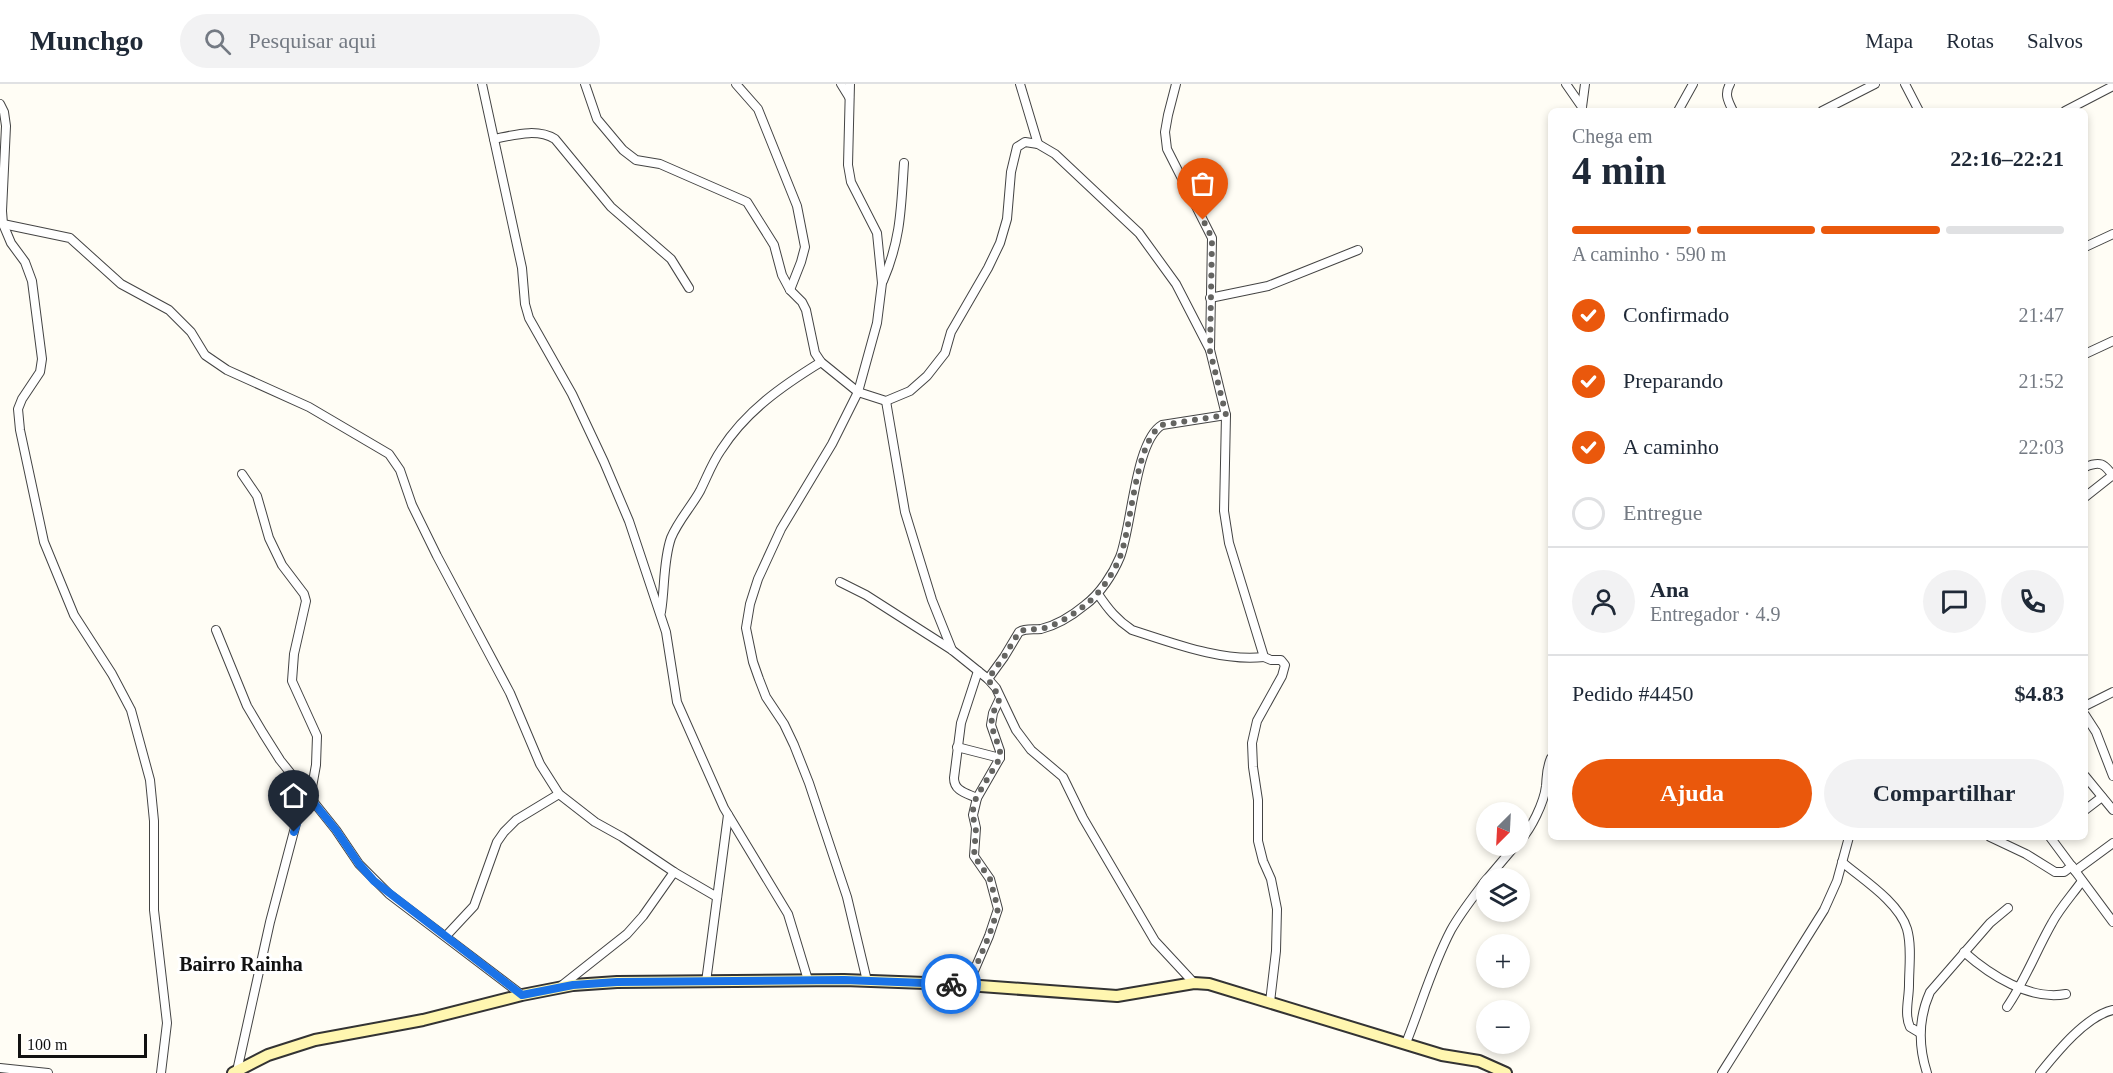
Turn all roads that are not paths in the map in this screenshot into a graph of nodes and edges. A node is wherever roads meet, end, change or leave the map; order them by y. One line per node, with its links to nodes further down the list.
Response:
1 (482, 84): 24 (street)
2 (585, 84): 33 (street)
3 (736, 84): 33 (street)
4 (841, 84): 15 (street)
5 (850, 84): 15 (street)
6 (1020, 84): 25 (street)
7 (1176, 84): 34 (street)
8 (1566, 84): 17 (street)
9 (1585, 84): 18 (street)
10 (1693, 84): 19 (street)
11 (1730, 84): 20 (street)
12 (1875, 84): 21 (street)
13 (1905, 84): 22 (street)
14 (2113, 86): 23 (street)
15 (850, 99): 31 (street)
16 (0, 104): 27 (street)
17 (1580, 108)
18 (1581, 108)
19 (1680, 108)
20 (1732, 108)
21 (1828, 108)
22 (1917, 108)
23 (2071, 108)
24 (494, 139): 32 (street); 48 (street)
25 (1038, 144): 36 (street); 40 (street)
26 (904, 163): 31 (street)
27 (3, 224): 63 (street); 104 (street)
28 (2113, 234): 29 (street)
29 (2088, 246)
30 (1358, 250): 34 (street)
31 (882, 283): 39 (street)
32 (689, 288)
33 (790, 291): 38 (street)
34 (1210, 298): 36 (street)
35 (2113, 341): 37 (street)
36 (1210, 351): 41 (street)
37 (2088, 353)
38 (821, 363): 39 (street); 48 (street)
39 (858, 392): 40 (street); 88 (street)
40 (886, 401): 50 (street)
41 (1226, 415): 47 (street); 51 (street)
42 (2088, 465): 44 (street)
43 (242, 474): 65 (street)
44 (2113, 476): 45 (street)
45 (2088, 495)
46 (840, 582): 50 (street)
47 (1098, 594): 51 (street); 53 (street)
48 (661, 616): 69 (street)
49 (216, 630): 65 (street)
50 (952, 650): 52 (street)
51 (1264, 657): 96 (street)
52 (978, 671): 53 (street); 58 (street)
53 (988, 679): 55 (street)
54 (2113, 692): 56 (street)
55 (1000, 698): 59 (street); 90 (street)
56 (2088, 704)
57 (2088, 720): 61 (street)
58 (957, 747): 59 (street); 66 (street)
59 (1000, 758): 66 (street)
60 (1548, 766): 70 (street)
61 (2113, 776)
62 (2088, 780): 64 (street)
63 (559, 794): 79 (street); 85 (street)
64 (2102, 797): 67 (street); 68 (street)
65 (310, 798): 85 (street); 102 (street)
66 (976, 798): 91 (street)
67 (2088, 808)
68 (2113, 810)
69 (728, 814): 82 (street); 87 (street)
70 (1530, 826)
71 (1848, 840): 76 (street)
72 (1996, 840): 78 (street)
73 (2052, 840): 78 (street)
74 (2113, 843): 78 (street)
75 (1507, 856): 77 (street)
76 (1842, 862): 99 (street); 106 (street)
77 (1496, 868)
78 (2074, 868): 80 (street)
79 (674, 872): 82 (street); 93 (street)
80 (2082, 881): 84 (street); 92 (street)
81 (1476, 894): 100 (street)
82 (717, 897): 89 (street)
83 (2008, 908): 86 (street)
84 (2113, 922)
85 (446, 936): 95 (street)
86 (1964, 952): 92 (street); 99 (street)
87 (808, 980): 88 (street); 89 (street)
88 (867, 981): 91 (street)
89 (706, 982): 93 (street)
90 (1194, 982): 91 (street); 96 (street)
91 (968, 985)
92 (2021, 987): 94 (street); 97 (street)
93 (559, 988): 95 (street)
94 (2066, 994)
95 (522, 995): 102 (street)
96 (1270, 1002): 100 (street)
97 (2007, 1007)
98 (2113, 1010): 108 (street)
99 (1920, 1033): 107 (street)
100 (1406, 1043): 105 (street)
101 (0, 1068): 103 (street)
102 (235, 1072)
103 (48, 1073)
104 (161, 1073)
105 (1506, 1073)
106 (1722, 1073)
107 (1927, 1073)
108 (2040, 1073)

